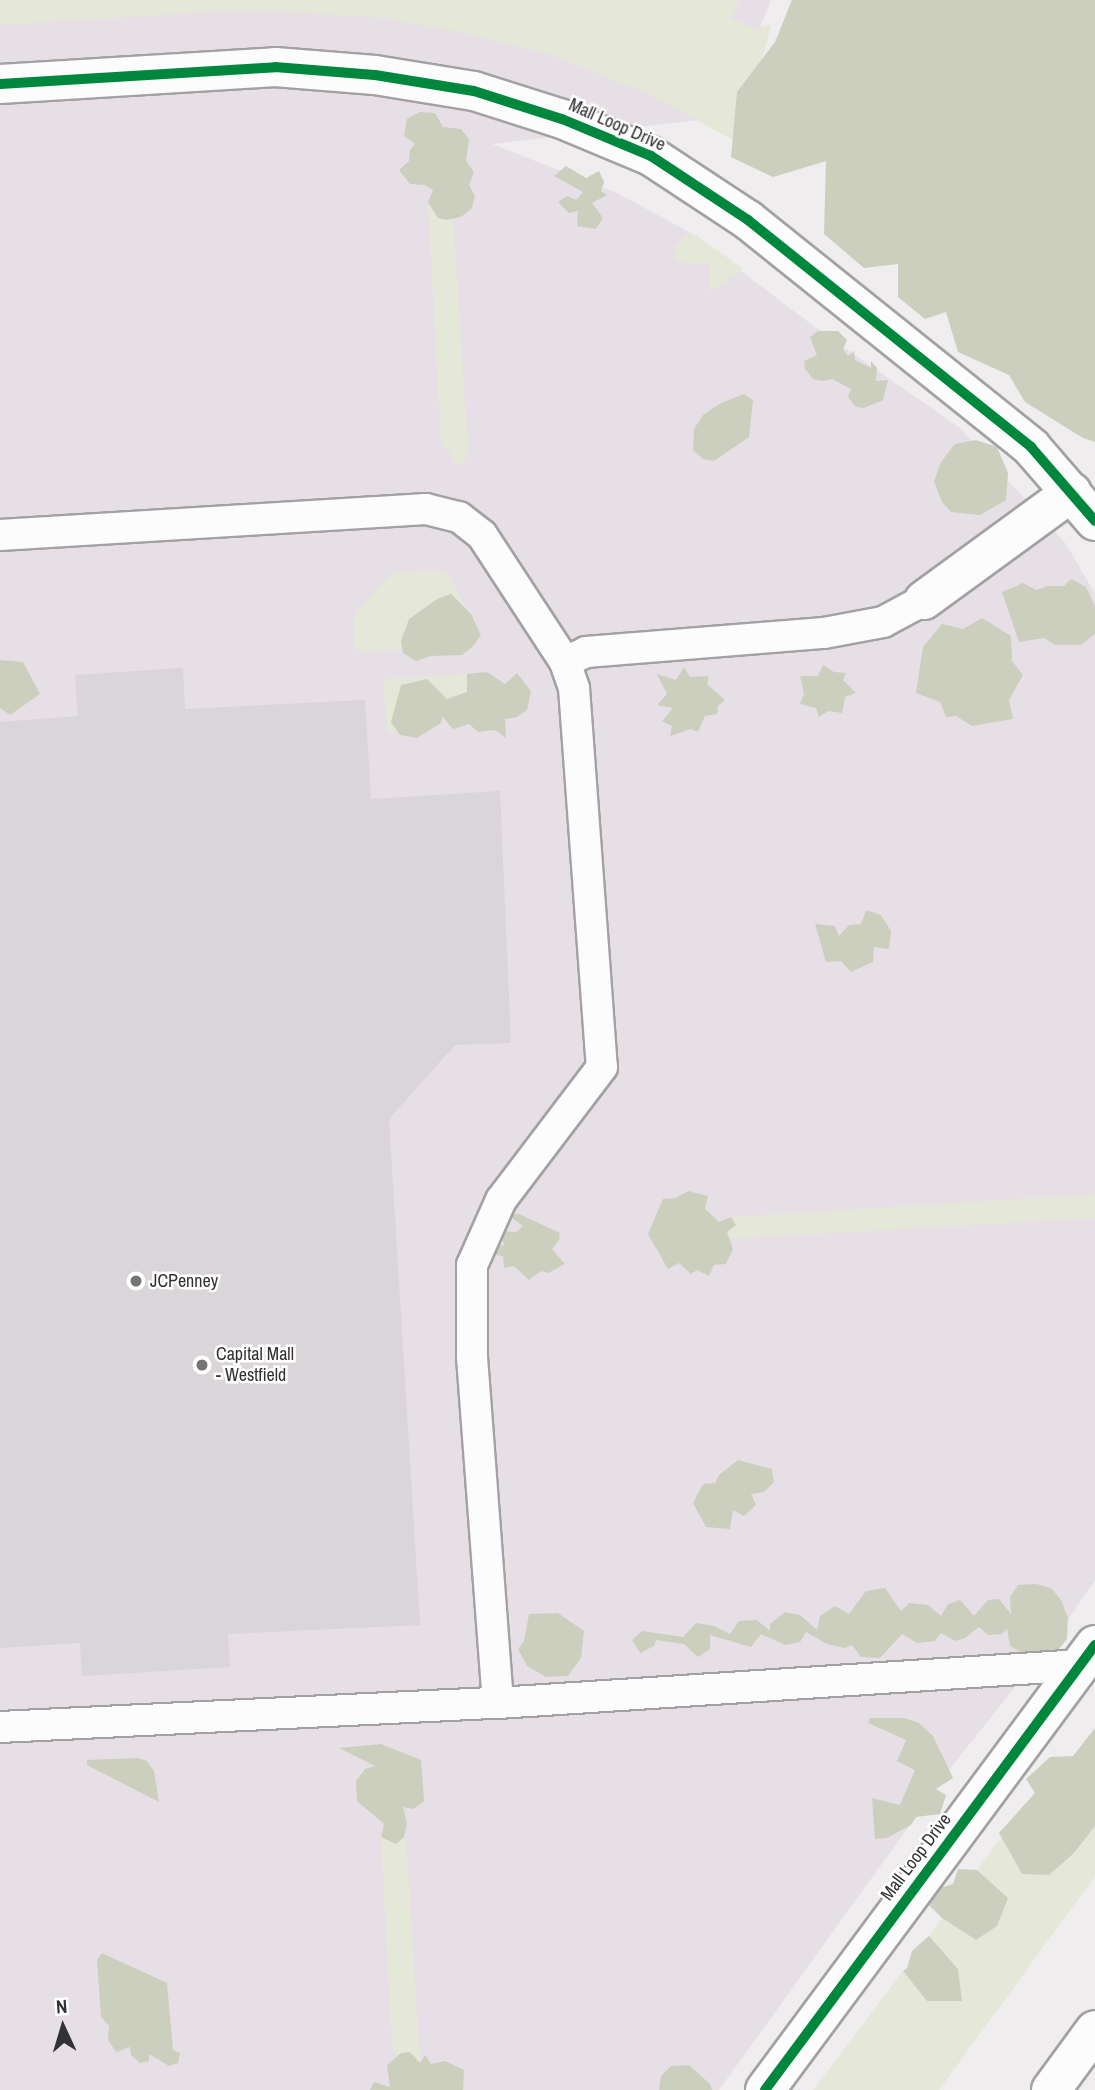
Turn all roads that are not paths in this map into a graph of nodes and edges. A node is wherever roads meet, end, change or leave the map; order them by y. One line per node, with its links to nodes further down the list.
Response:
1 (0, 83): 2 (street, Mall Loop Drive)
2 (1087, 500): 4 (street)
3 (0, 535): 5 (lane)
4 (924, 600): 5 (lane)
5 (565, 662): 7 (lane)
6 (1088, 1655): 7 (lane); 10 (street, Mall Loop Drive)
7 (498, 1703): 8 (lane)
8 (0, 1727)
9 (1091, 2044): 11 (street)
10 (765, 2090)
11 (1051, 2090)

